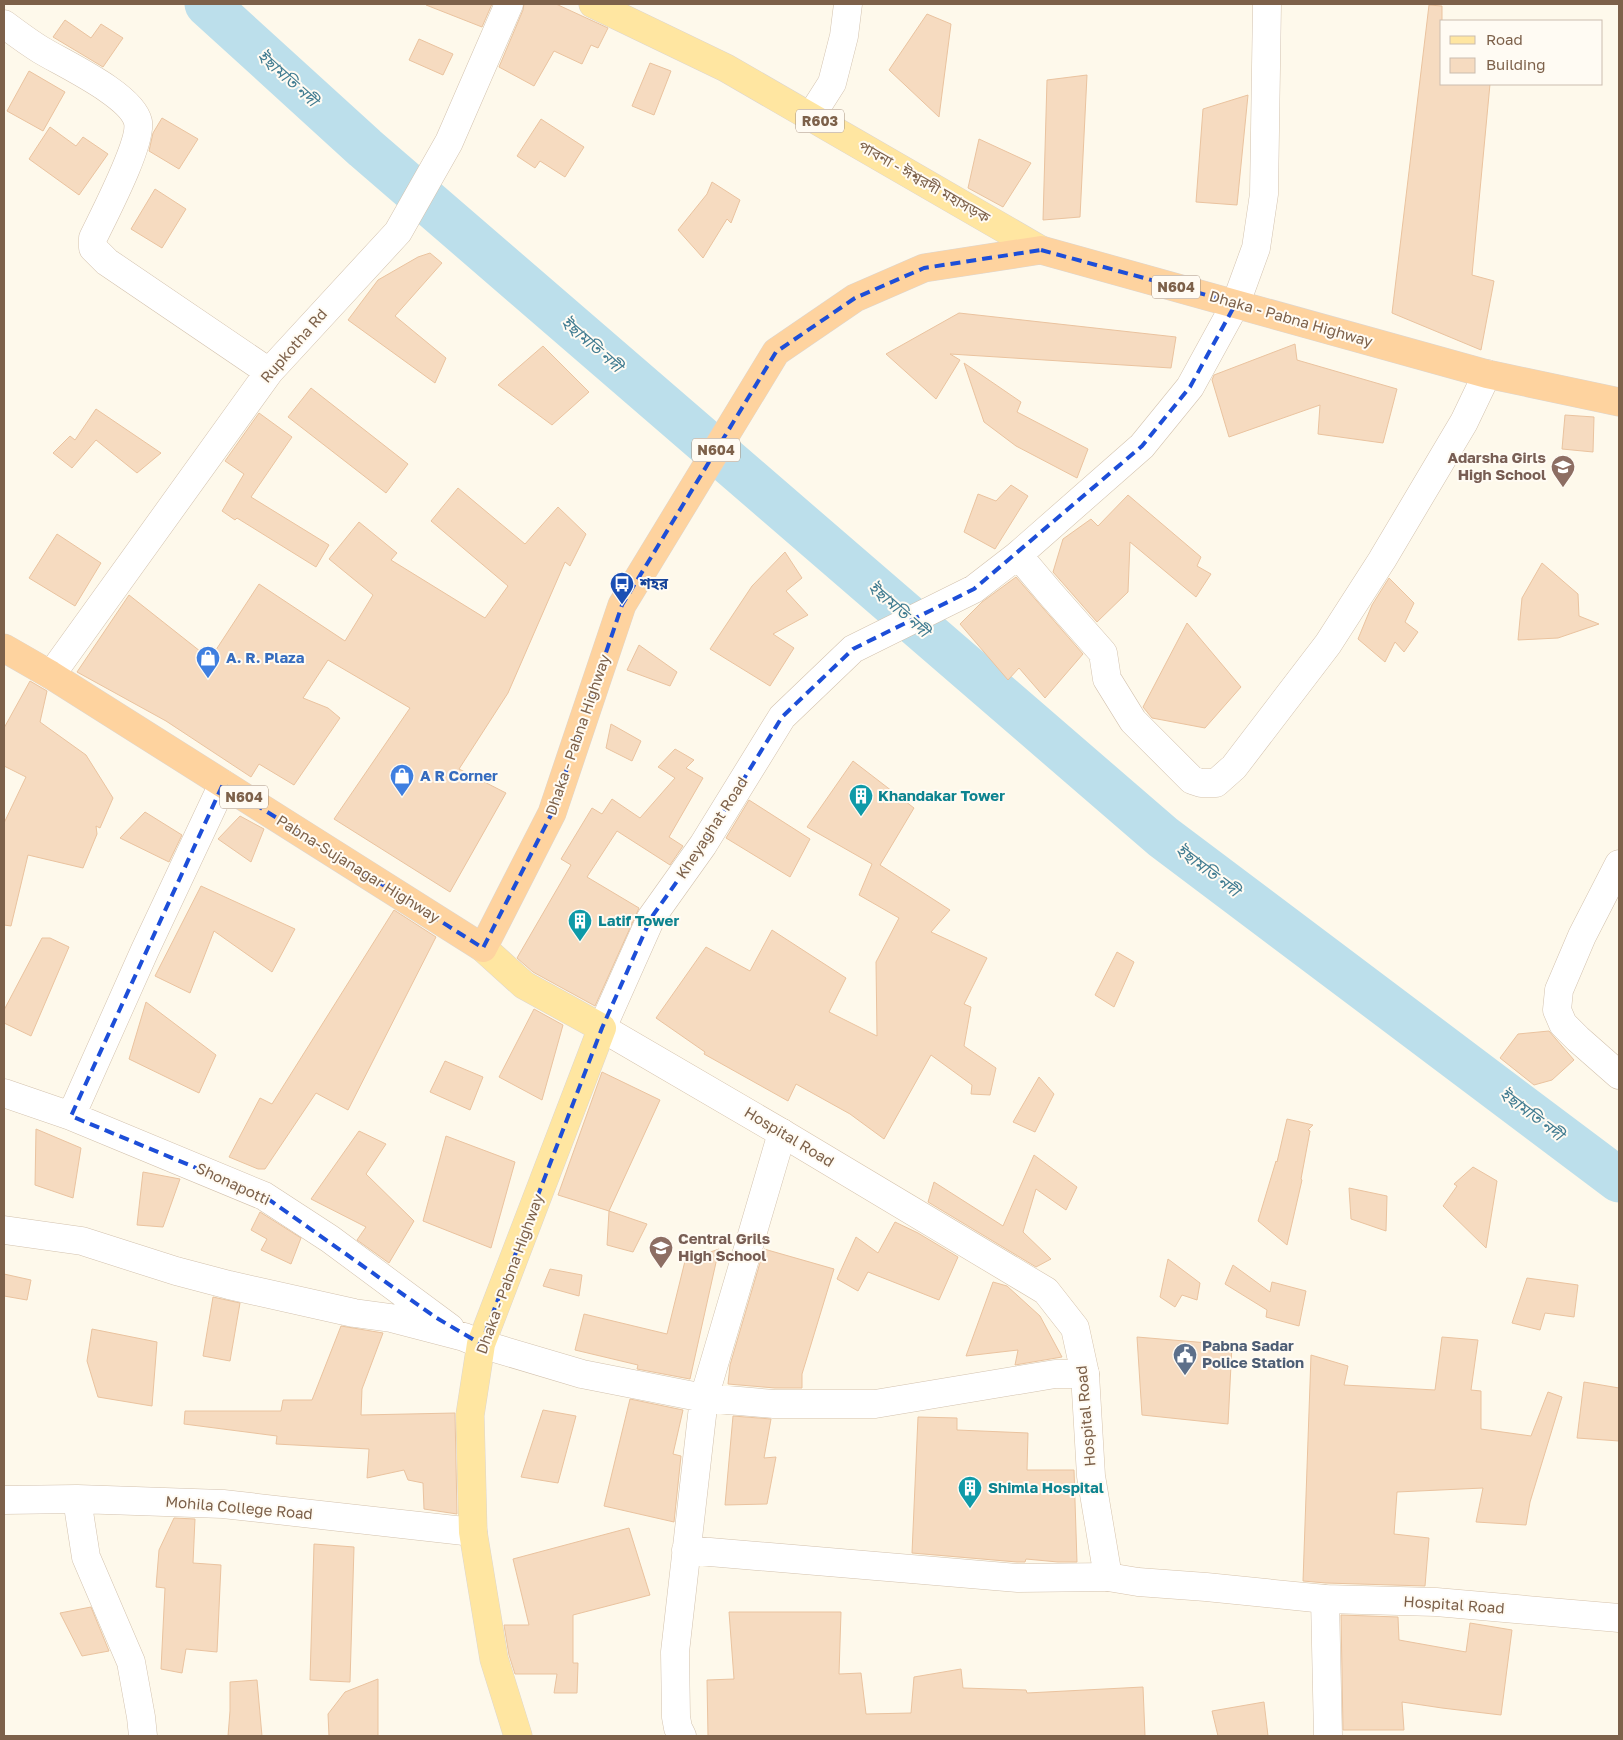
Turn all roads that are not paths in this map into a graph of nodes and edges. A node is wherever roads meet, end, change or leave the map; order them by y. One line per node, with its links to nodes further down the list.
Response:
1 (509, 4): 9 (street, Rupkotha Rd)
2 (593, 4): 6 (main road, পাবনা - ঈশ্বরদী মহাসড়ক / R603)
3 (848, 4): 6 (street)
4 (1267, 4): 8 (street, Kheyaghat Road)
5 (4, 24): 9 (street)
6 (811, 116): 7 (main road, পাবনা - ঈশ্বরদী মহাসড়ক / R603)
7 (1041, 250): 8 (highway, Dhaka - Pabna Highway / N604); 17 (highway, Dhaka - Pabna Highway / N604)
8 (1236, 304): 10 (highway, Dhaka - Pabna Highway / N604); 12 (street, Kheyaghat Road)
9 (269, 372): 14 (street, Rupkotha Rd)
10 (1487, 374): 11 (highway, Dhaka - Pabna Highway / N604); 12 (street)
11 (1619, 402)
12 (1018, 555): 18 (street, Kheyaghat Road)
13 (4, 648): 14 (highway, Pabna-Sujanagar Highway / N604)
14 (51, 675): 15 (highway, Pabna-Sujanagar Highway / N604)
15 (223, 784): 17 (highway, Pabna-Sujanagar Highway / N604); 21 (street)
16 (1619, 864): 19 (street)
17 (483, 948): 18 (main road, Hospital Road)
18 (602, 1028): 22 (street, Hospital Road); 24 (main road, Dhaka - Pabna Highway)
19 (1619, 1075)
20 (4, 1093): 21 (street, Shonapotti)
21 (71, 1116): 24 (street, Shonapotti)
22 (782, 1133): 25 (street, Hospital Road); 26 (street)
23 (4, 1230): 24 (street)
24 (473, 1340): 26 (street); 29 (main road, Dhaka - Pabna Highway)
25 (1085, 1374): 26 (street); 31 (street, Hospital Road)
26 (704, 1398): 30 (street)
27 (4, 1500): 28 (street, Mohila College Road)
28 (77, 1500): 29 (street, Mohila College Road); 35 (street)
29 (473, 1532): 36 (main road, Dhaka - Pabna Highway)
30 (686, 1550): 31 (street); 34 (street)
31 (1108, 1577): 32 (street, Hospital Road)
32 (1325, 1599): 33 (street, Hospital Road); 37 (street)
33 (1619, 1618)
34 (675, 1734)
35 (142, 1736)
36 (518, 1736)
37 (1328, 1736)

